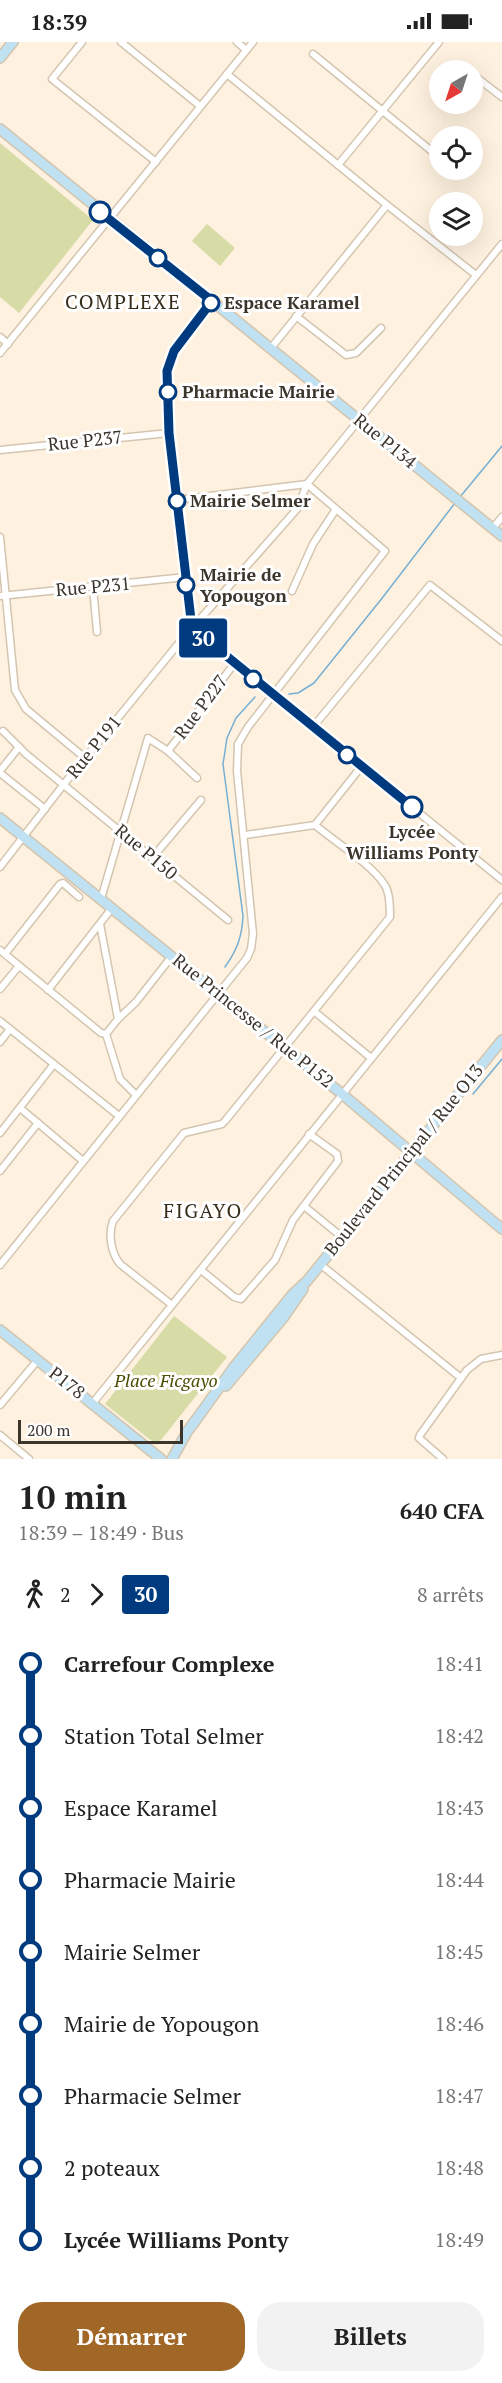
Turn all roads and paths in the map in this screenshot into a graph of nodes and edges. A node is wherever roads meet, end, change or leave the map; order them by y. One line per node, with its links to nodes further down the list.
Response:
1 (13, 42): 9 (street)
2 (82, 42): 17 (street)
3 (122, 42): 13 (street)
4 (237, 42): 7 (street)
5 (253, 42): 7 (street)
6 (439, 42): 14 (street)
7 (246, 50): 10 (street)
8 (312, 54): 14 (street)
9 (0, 58)
10 (227, 74): 13 (street); 18 (street)
11 (483, 82): 12 (street)
12 (502, 97)
13 (200, 106): 17 (street)
14 (383, 111): 16 (street); 18 (street)
15 (0, 129): 20 (street, Rue P134)
16 (429, 149)
17 (156, 162): 20 (street)
18 (338, 165): 19 (street)
19 (387, 205): 22 (street); 24 (street)
20 (109, 219): 23 (street, Rue P134); 27 (street)
21 (502, 244): 22 (street, Rue P191)
22 (476, 275): 30 (street, Rue P191)
23 (212, 301): 28 (street, Rue P134); 31 (street)
24 (296, 316): 25 (street); 28 (street)
25 (381, 328)
26 (0, 337): 27 (street)
27 (8, 344): 29 (street)
28 (271, 348): 30 (street, Rue P134)
29 (0, 353)
30 (358, 420): 33 (street, Rue P191); 37 (street, Rue P134)
31 (169, 433): 32 (street, Rue P237); 34 (street)
32 (0, 450)
33 (307, 484): 34 (street); 35 (street); 44 (street, Rue P191)
34 (177, 500): 40 (street)
35 (336, 508): 42 (street); 48 (street)
36 (502, 517): 37 (street)
37 (493, 528): 38 (street, Rue P134)
38 (502, 536)
39 (0, 537): 43 (street)
40 (186, 578): 41 (street, Rue P231); 44 (street)
41 (93, 587): 43 (street, Rue P231); 45 (street)
42 (292, 591)
43 (3, 595): 53 (street)
44 (192, 628): 47 (street); 53 (street, Rue P191)
45 (97, 632)
46 (502, 641): 49 (street)
47 (234, 664): 48 (street); 52 (street, Rue P227)
48 (272, 694): 49 (street); 63 (street)
49 (313, 727): 54 (street)
50 (3, 731): 51 (street, Rue P150)
51 (19, 747): 55 (street); 57 (street, Rue P150)
52 (168, 751): 56 (street); 62 (street)
53 (85, 758): 57 (street, Rue P191)
54 (361, 767): 61 (street); 67 (street)
55 (1, 768): 59 (street)
56 (197, 778)
57 (64, 784): 59 (street, Rue P191); 62 (street, Rue P150)
58 (201, 800): 65 (street)
59 (45, 809): 64 (street, Rue P191)
60 (0, 818): 64 (street, Rue Princesse / Rue P152)
61 (315, 825): 63 (street); 80 (street)
62 (122, 831): 65 (street, Rue P150); 70 (street)
63 (245, 835): 79 (street)
64 (24, 837): 66 (street, Rue P191); 70 (street, Rue Princesse / Rue P152)
65 (152, 858): 72 (street, Rue P150)
66 (0, 867)
67 (502, 880)
68 (80, 897): 74 (street)
69 (502, 897): 88 (street)
70 (101, 899): 71 (street, Rue Princesse / Rue P152)
71 (112, 908): 73 (street); 75 (street, Rue Princesse / Rue P152)
72 (228, 920)
73 (100, 924): 78 (street); 81 (street)
74 (2, 952): 76 (street)
75 (172, 956): 79 (street, Rue Princesse / Rue P152); 81 (street)
76 (19, 966): 77 (street); 78 (street)
77 (0, 989)
78 (48, 990): 84 (street)
79 (219, 993): 87 (street, Rue Princesse / Rue P152); 91 (street)
80 (315, 1012): 87 (street); 88 (street)
81 (118, 1019): 84 (street)
82 (0, 1021): 83 (street)
83 (10, 1029): 86 (street); 89 (street)
84 (106, 1034): 91 (street)
85 (502, 1040): 97 (street, Boulevard Principal / Rue O13)
86 (0, 1042)
87 (286, 1048): 90 (street, Rue Princesse / Rue P152); 107 (street)
88 (371, 1058): 90 (street)
89 (54, 1064): 92 (street); 93 (street)
90 (342, 1094): 96 (street); 97 (street, Rue Princesse / Rue P152)
91 (136, 1095): 93 (street)
92 (20, 1108): 94 (street); 95 (street)
93 (119, 1116): 98 (street)
94 (38, 1123): 98 (street); 99 (street)
95 (0, 1133)
96 (309, 1134): 100 (street); 106 (street)
97 (411, 1152): 101 (street, Rue Princesse / Rue P152); 102 (street, Boulevard Principal / Rue O13)
98 (83, 1161): 103 (street)
99 (2, 1166)
100 (304, 1206): 102 (street); 106 (street)
101 (502, 1229)
102 (342, 1237): 104 (street, Boulevard Principal / Rue O13)
103 (3, 1256): 105 (street)
104 (320, 1264): 111 (street); 117 (street, Boulevard Principal / Rue O13)
105 (0, 1265)
106 (201, 1270): 107 (street)
107 (172, 1305): 113 (street)
108 (0, 1330): 110 (street, P178)
109 (502, 1355): 111 (street)
110 (37, 1360): 112 (street); 113 (street, P178)
111 (461, 1378): 118 (street)
112 (2, 1400)
113 (92, 1404): 116 (street, P178)
114 (0, 1435): 115 (street)
115 (29, 1459)
116 (161, 1459)
117 (172, 1459)
118 (443, 1459)

